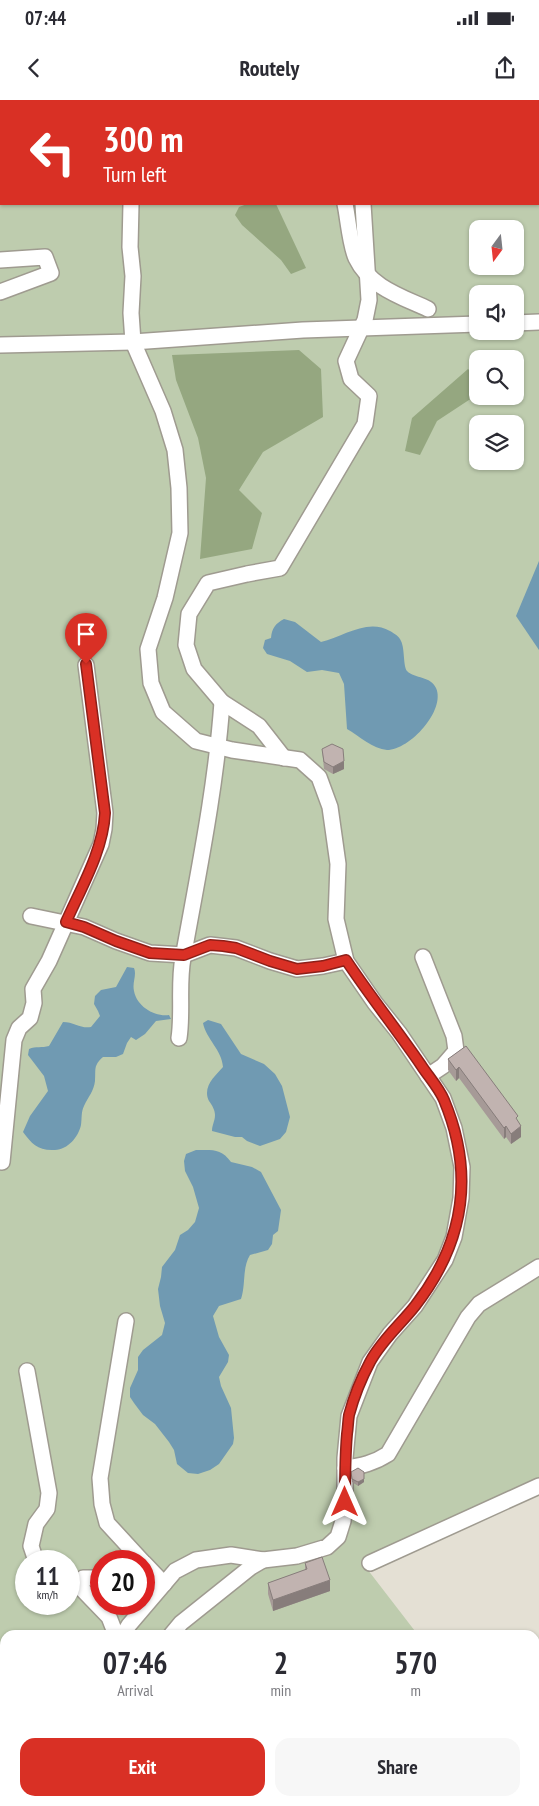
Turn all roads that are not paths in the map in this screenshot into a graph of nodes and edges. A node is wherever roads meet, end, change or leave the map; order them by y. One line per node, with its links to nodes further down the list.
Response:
1 (131, 205): 12 (street)
2 (345, 205): 5 (street)
3 (364, 205): 5 (street)
4 (0, 260): 6 (street)
5 (369, 276): 7 (street); 11 (street)
6 (0, 292)
7 (428, 309)
8 (539, 322): 9 (street)
9 (524, 323)
10 (469, 324): 11 (street)
11 (360, 328): 12 (street); 15 (street)
12 (133, 342): 13 (street); 16 (street)
13 (0, 345)
14 (86, 664): 19 (street)
15 (222, 702): 16 (street); 17 (street)
16 (219, 746): 17 (street); 20 (street)
17 (284, 758): 22 (street)
18 (31, 916): 19 (street)
19 (66, 922): 20 (street); 25 (street)
20 (184, 955): 22 (street); 23 (street)
21 (423, 957): 24 (street)
22 (346, 960): 24 (street)
23 (179, 1038)
24 (428, 1076): 29 (street)
25 (2, 1162)
26 (539, 1267): 29 (street)
27 (126, 1321): 32 (street)
28 (27, 1371): 31 (street)
29 (346, 1468): 33 (street)
30 (539, 1486): 34 (street)
31 (32, 1550)
32 (132, 1550)
33 (263, 1560): 35 (street); 40 (street)
34 (370, 1563)
35 (155, 1579)
36 (80, 1587): 38 (street)
37 (134, 1615): 39 (street)
38 (114, 1630)
39 (126, 1630)
40 (175, 1630)

